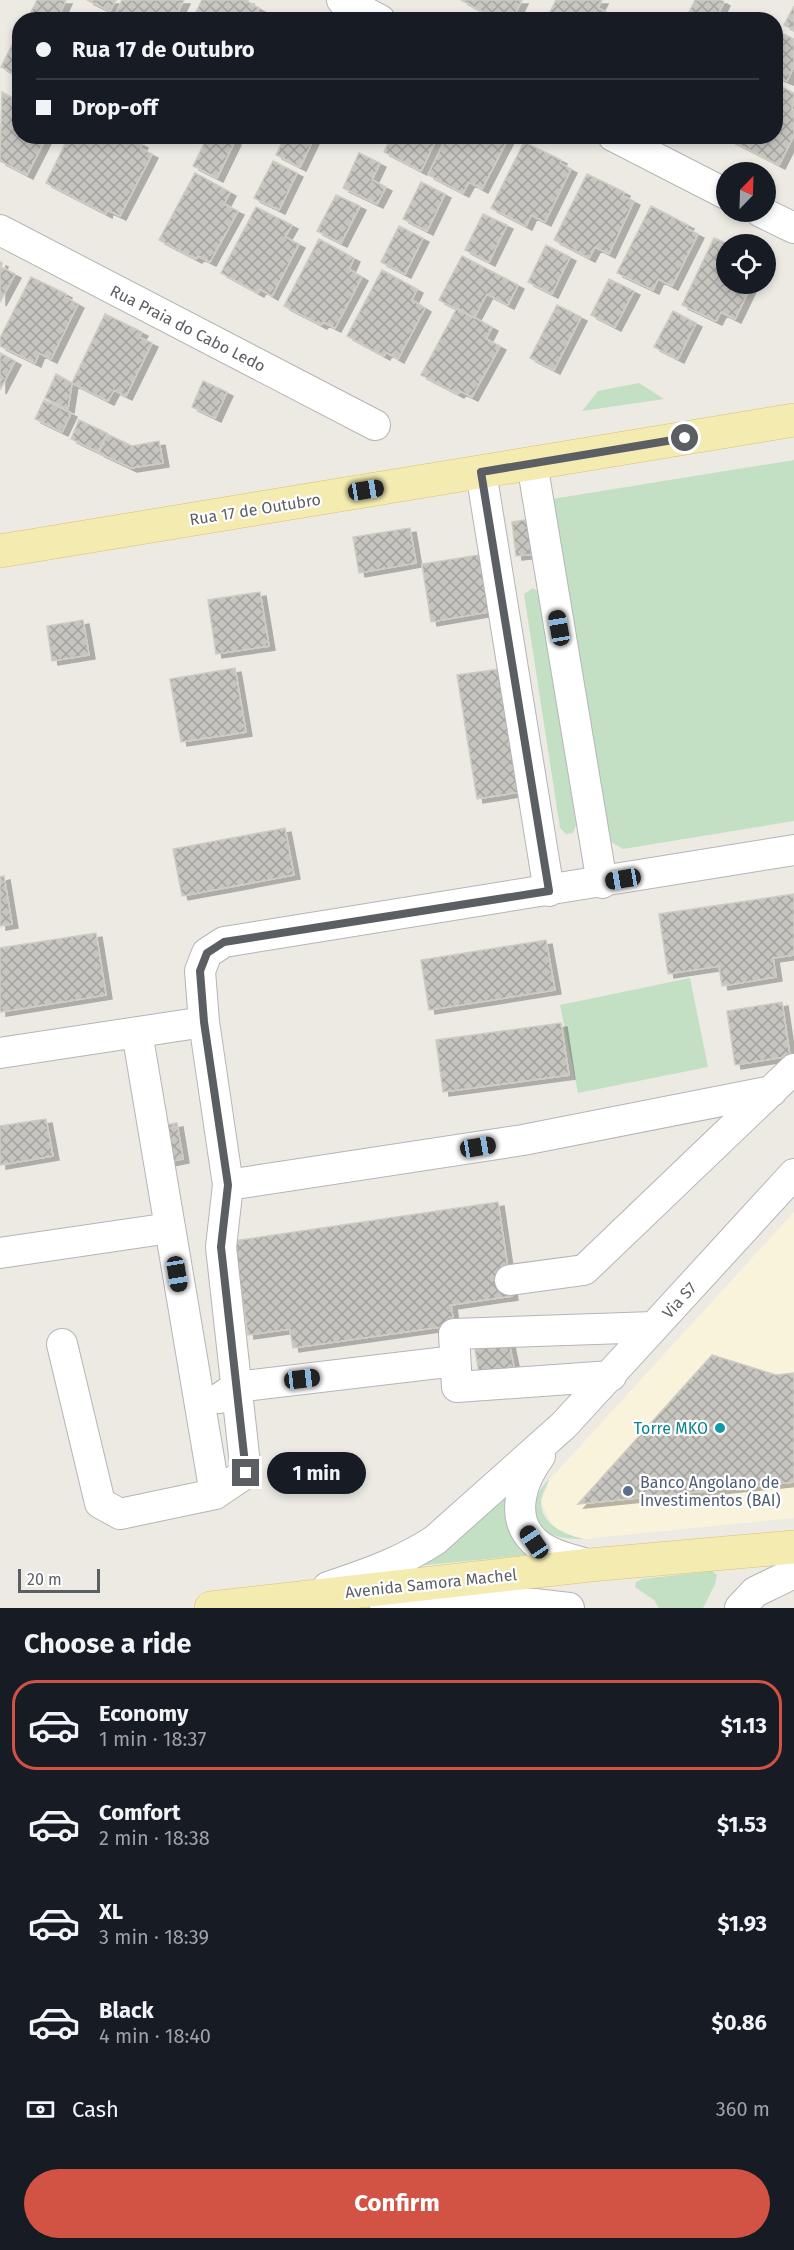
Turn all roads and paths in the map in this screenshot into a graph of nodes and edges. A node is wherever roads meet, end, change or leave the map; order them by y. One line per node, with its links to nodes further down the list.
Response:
1 (342, 0): 2 (street)
2 (365, 12)
3 (629, 144): 4 (street)
4 (716, 189)
5 (776, 219): 6 (street)
6 (794, 228)
7 (0, 230): 9 (street, Rua Praia do Cabo Ledo)
8 (794, 420): 10 (main road, Rua 17 de Outubro)
9 (375, 425)
10 (532, 464): 11 (main road, Rua 17 de Outubro); 14 (street)
11 (481, 472): 12 (main road, Rua 17 de Outubro); 15 (street)
12 (0, 551)
13 (794, 850): 14 (street)
14 (602, 883): 15 (street)
15 (549, 891): 16 (street)
16 (204, 1022): 17 (street); 22 (street)
17 (137, 1032): 18 (street); 23 (street)
18 (0, 1053)
19 (794, 1069): 20 (street)
20 (772, 1091): 22 (street); 25 (street)
21 (794, 1174): 26 (street, Via S7)
22 (228, 1185): 30 (street)
23 (170, 1228): 24 (street); 31 (street)
24 (0, 1253)
25 (510, 1280)
26 (654, 1327): 28 (street); 29 (street, Via S7)
27 (62, 1344): 33 (street)
28 (455, 1361): 29 (street); 30 (street)
29 (611, 1376): 32 (street, Via S7)
30 (236, 1387): 31 (street); 33 (street)
31 (200, 1411): 33 (street)
32 (564, 1425): 35 (street, Via S7); 37 (street, Via S7)
33 (215, 1494)
34 (794, 1547): 35 (main road, Avenida Samora Machel)
35 (590, 1565): 37 (main road, Avenida Samora Machel)
36 (794, 1573): 40 (street)
37 (294, 1598): 38 (main road, Avenida Samora Machel); 39 (street)
38 (211, 1608)
39 (569, 1608)
40 (740, 1608)

